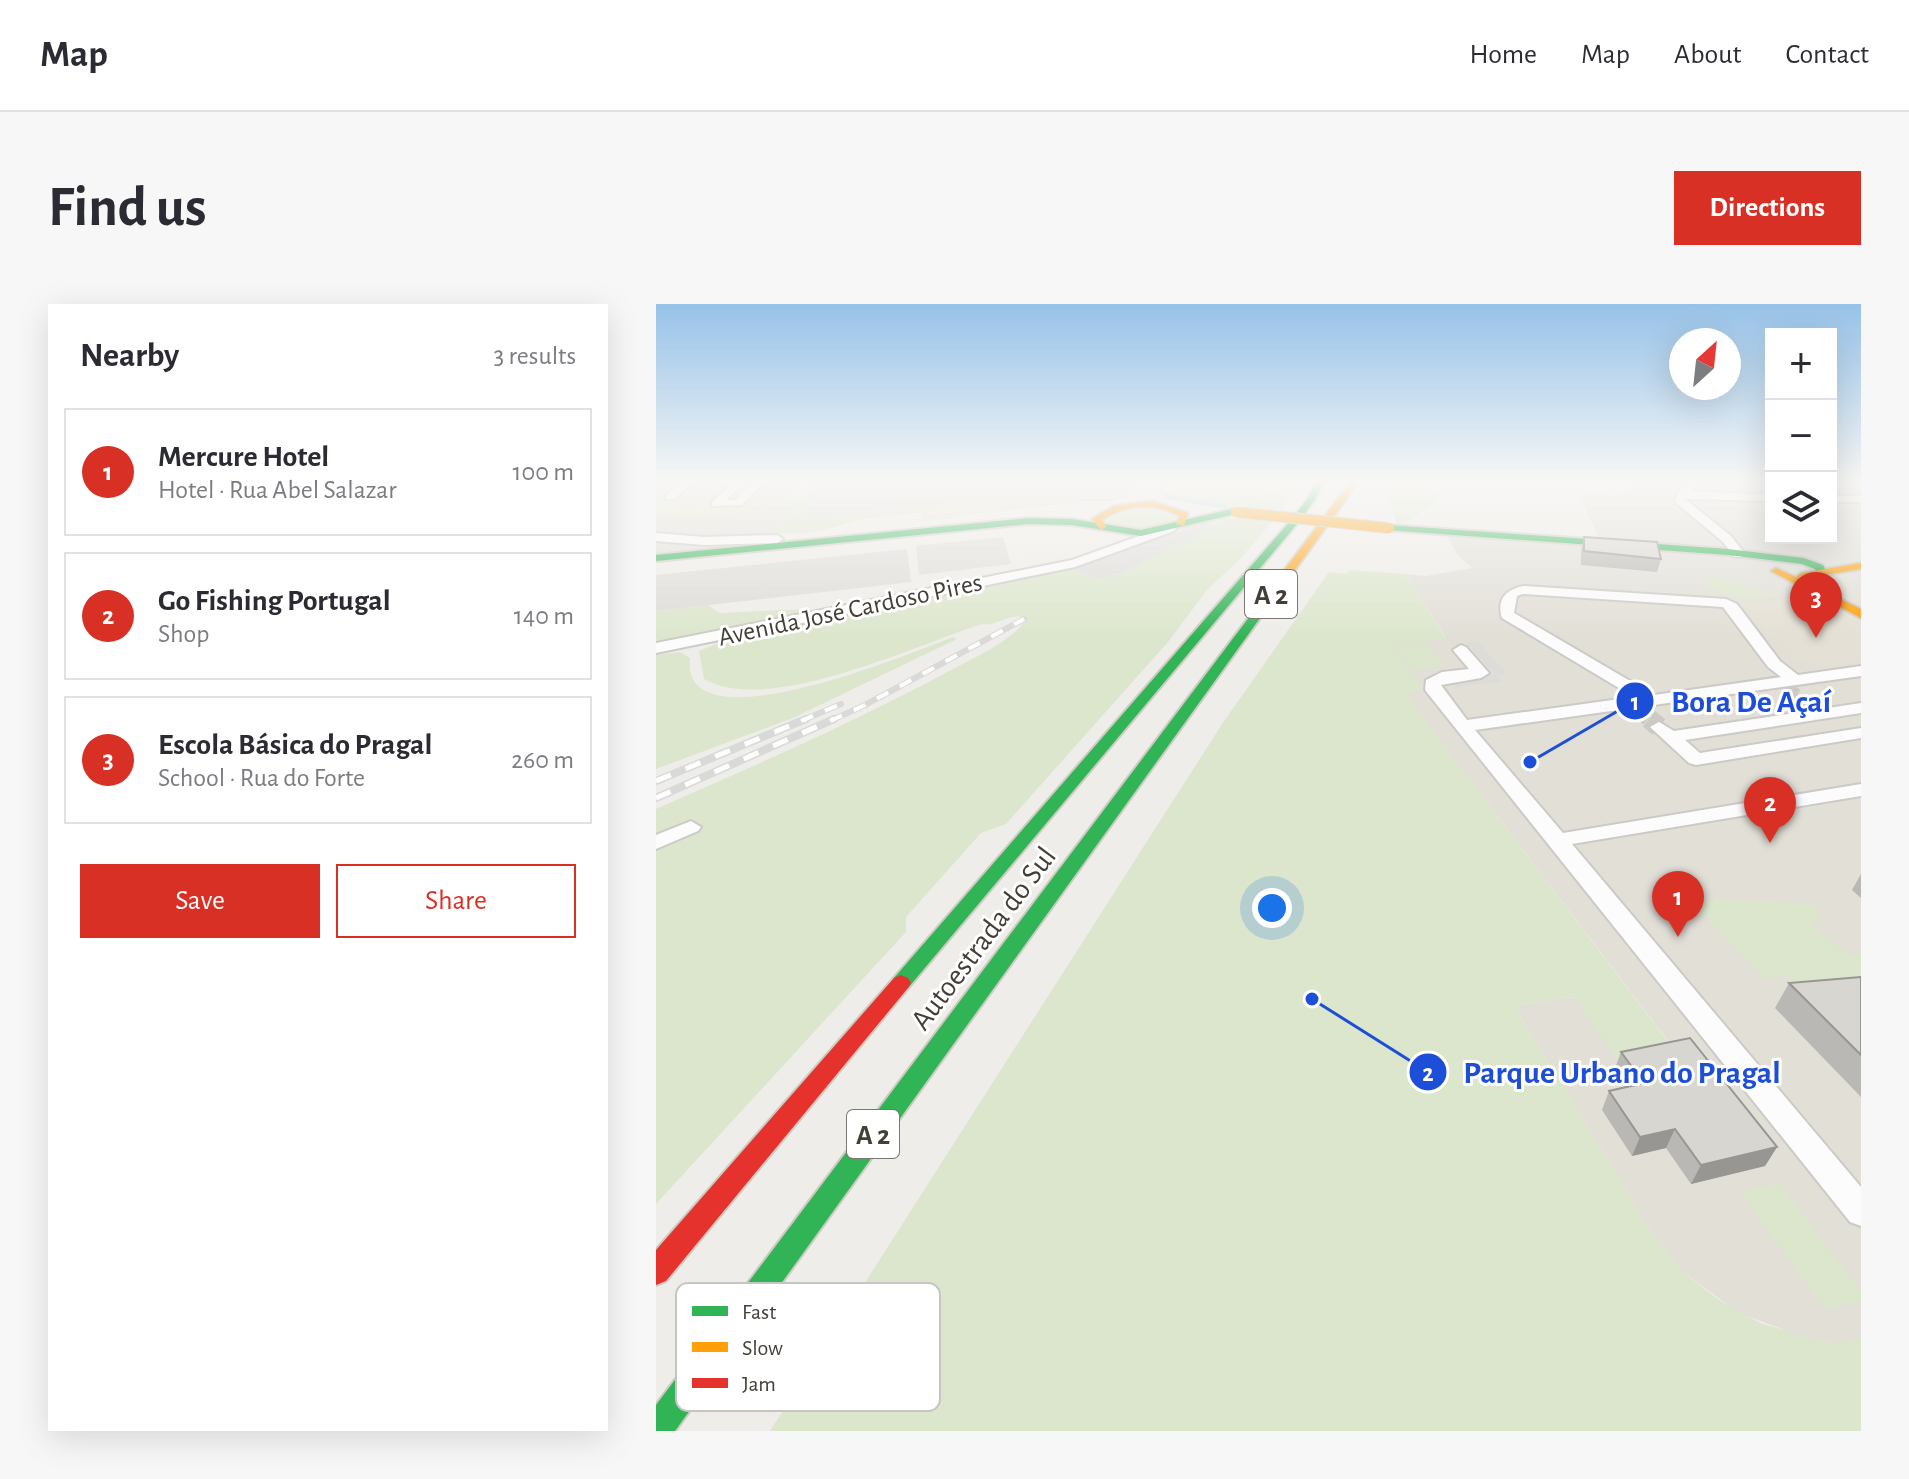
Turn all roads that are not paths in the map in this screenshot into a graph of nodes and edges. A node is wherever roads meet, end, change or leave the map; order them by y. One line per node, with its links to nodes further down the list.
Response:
1 (849, 533): 12 (main road)
2 (914, 533): 16 (main road)
3 (1102, 533): 19 (street, Avenida José Cardoso Pires)
4 (1148, 533): 19 (street, Avenida José Cardoso Pires)
5 (1285, 533): 38 (main road, Autoestrada do Sul / A 2)
6 (1317, 533): 26 (main road, Autoestrada do Sul / A 2)
7 (1343, 533): 11 (main road)
8 (1452, 533): 13 (main road, bridge)
9 (1719, 533): 15 (street)
10 (656, 537): 12 (street)
11 (1340, 537)
12 (777, 539): 14 (main road)
13 (1693, 550): 15 (main road); 17 (main road)
14 (656, 551)
15 (1739, 554): 17 (main road)
16 (656, 558)
17 (1776, 566): 20 (main road); 21 (main road)
18 (1861, 566): 20 (main road)
19 (1044, 569): 24 (street, Avenida José Cardoso Pires)
20 (1814, 570): 21 (main road)
21 (1843, 605): 22 (main road)
22 (1861, 614)
23 (1259, 640): 26 (main road)
24 (656, 648)
25 (1461, 650): 31 (street)
26 (1218, 665): 39 (main road, Autoestrada do Sul / A 2)
27 (1861, 671): 28 (street)
28 (1784, 683): 29 (street); 29 (street)
29 (1638, 704): 31 (street)
30 (1861, 708): 32 (street)
31 (1464, 726): 35 (street)
32 (1861, 733)
33 (1861, 790): 35 (street)
34 (691, 827): 36 (street)
35 (1559, 840): 37 (street)
36 (656, 843)
37 (1861, 1211)
38 (656, 1271)
39 (765, 1283)
40 (676, 1404): 41 (main road, Autoestrada do Sul / A 2)
41 (656, 1431)

